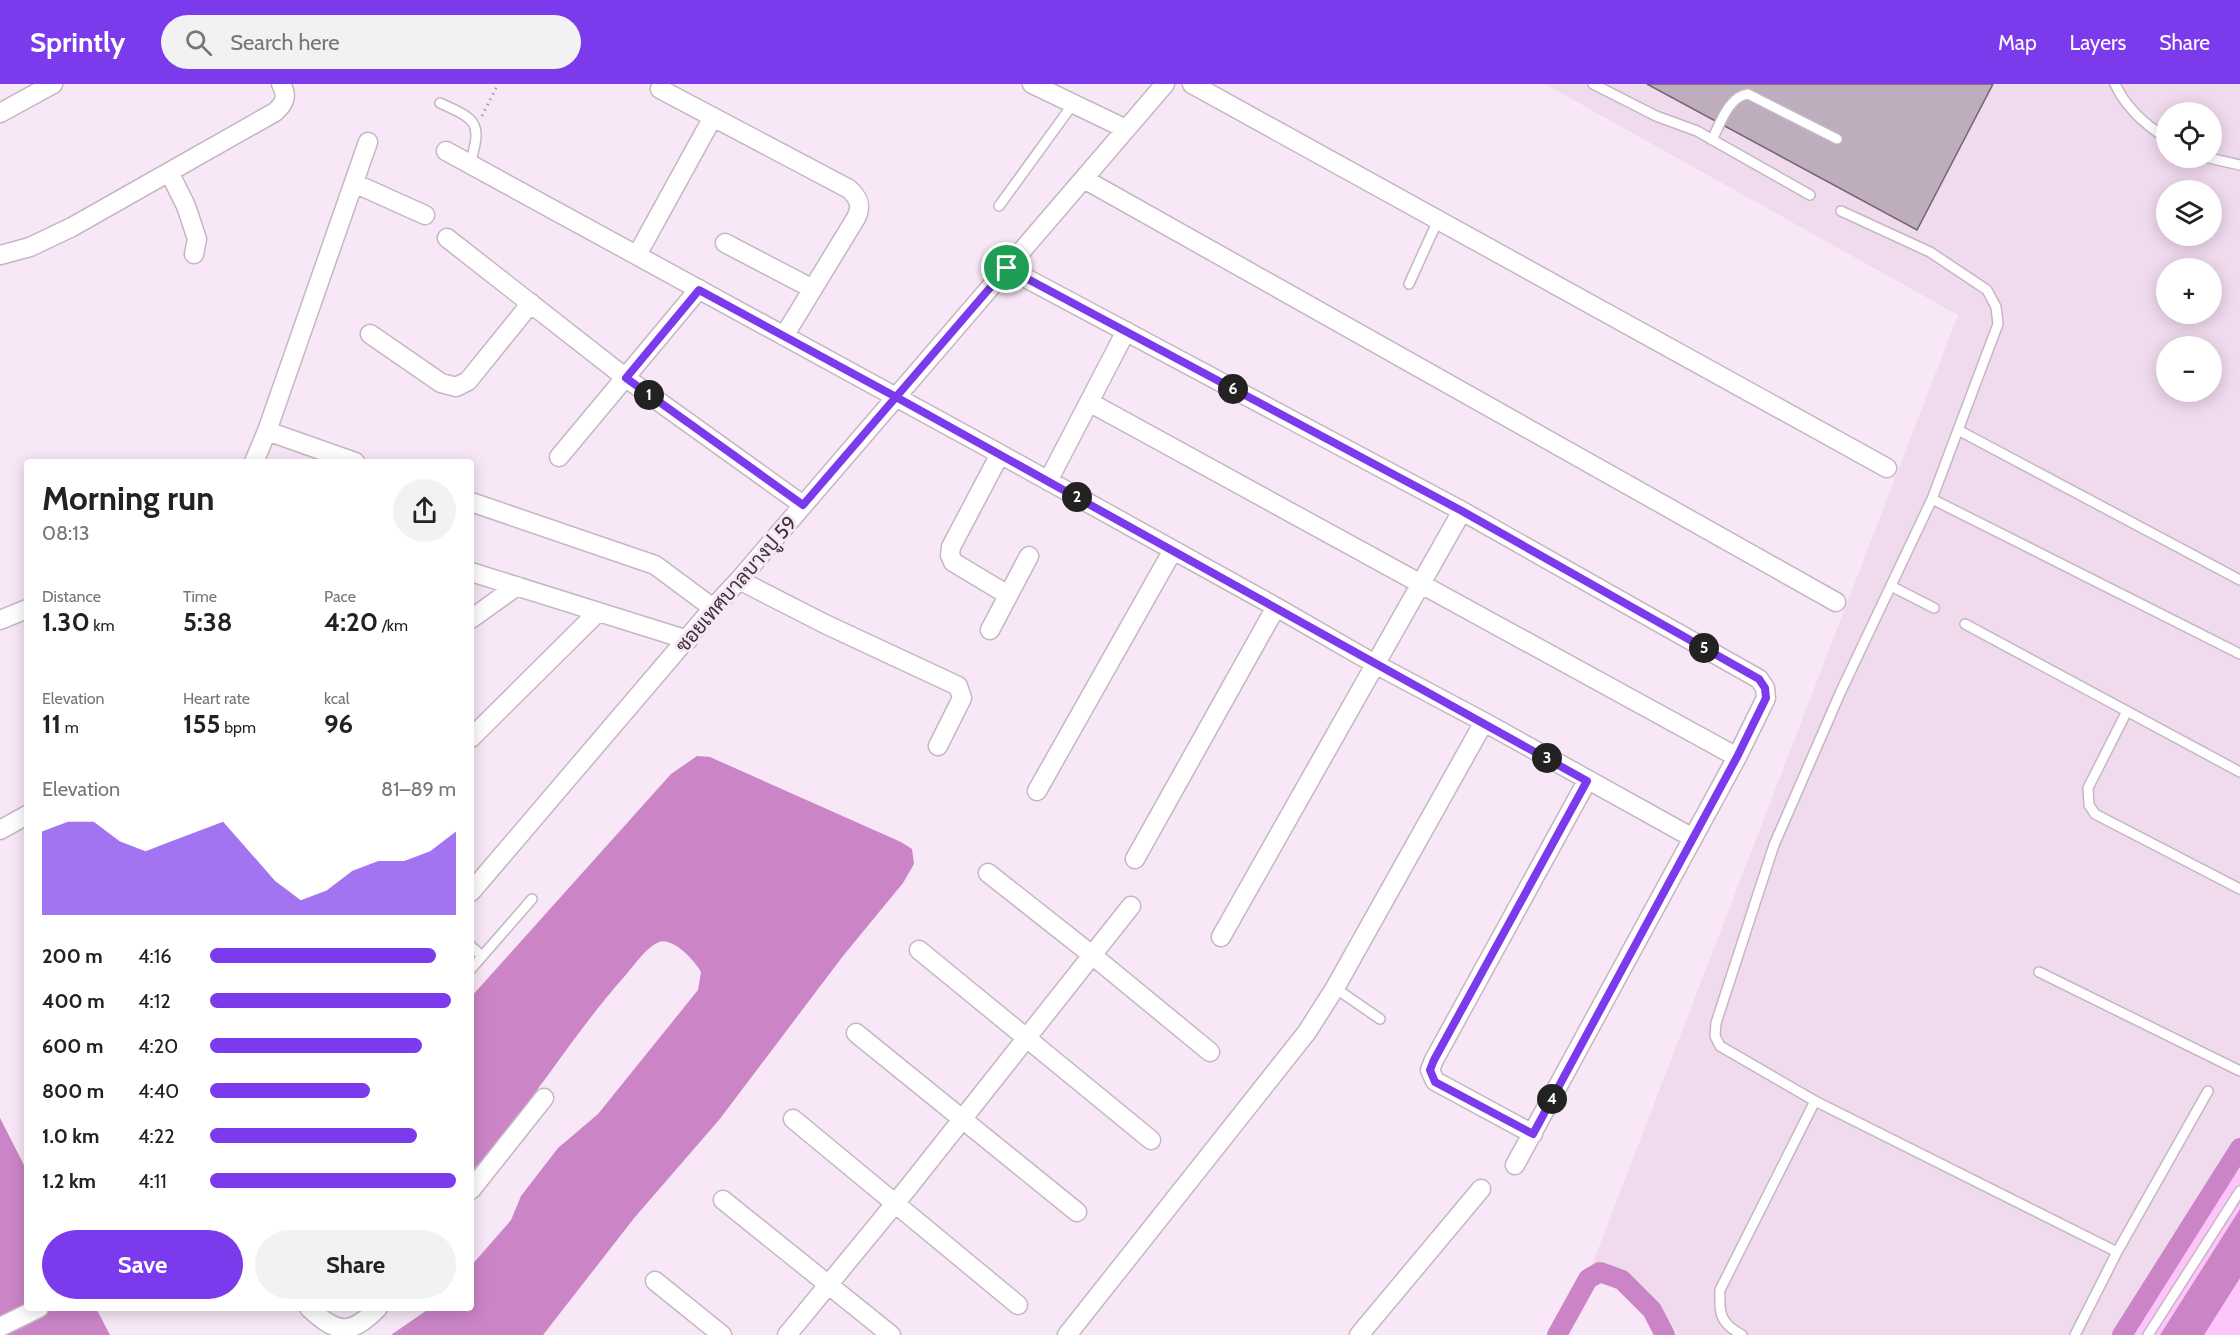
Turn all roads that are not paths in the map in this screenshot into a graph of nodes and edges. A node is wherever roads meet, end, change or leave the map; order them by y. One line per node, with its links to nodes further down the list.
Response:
1 (53, 84): 11 (street)
2 (281, 84): 22 (street)
3 (1032, 84): 10 (street)
4 (1165, 84): 13 (street, ซอยเทศบาลบางปู 59)
5 (1192, 84): 29 (street)
6 (1593, 84): 16 (lane)
7 (2115, 84): 14 (lane)
8 (660, 89): 12 (street)
9 (440, 103): 20 (lane)
10 (1073, 104): 13 (street); 26 (lane)
11 (0, 114)
12 (713, 117): 34 (street); 37 (street)
13 (1126, 129): 23 (street, ซอยเทศบาลบางปู 59)
14 (2156, 132)
15 (1837, 139): 16 (lane)
16 (1712, 140): 25 (lane)
17 (368, 142): 24 (street)
18 (446, 151): 20 (street)
19 (2222, 161): 21 (lane)
20 (470, 164): 34 (street)
21 (2240, 165)
22 (169, 172): 32 (street); 33 (street)
23 (1084, 179): 35 (street, ซอยเทศบาลบางปู 59); 67 (street)
24 (354, 183): 28 (street); 47 (street)
25 (1810, 195)
26 (999, 206)
27 (1840, 211): 46 (lane)
28 (425, 215)
29 (1438, 220): 36 (lane); 52 (street)
30 (447, 238): 39 (street)
31 (725, 243): 37 (street)
32 (194, 254)
33 (0, 255)
34 (637, 255): 38 (street)
35 (1007, 268): 40 (street); 44 (street, ซอยเทศบาลบางปู 59)
36 (1409, 284)
37 (813, 289): 42 (street)
38 (699, 290): 42 (street); 43 (street)
39 (531, 303): 41 (street); 43 (street)
40 (1126, 331): 45 (street); 57 (street)
41 (370, 334)
42 (784, 336): 44 (street)
43 (626, 378): 49 (street); 56 (street)
44 (896, 397): 48 (street); 56 (street, ซอยเทศบาลบางปู 59)
45 (1089, 402): 53 (street); 63 (street)
46 (1958, 430): 54 (lane); 62 (lane)
47 (267, 431): 50 (street); 51 (street)
48 (1000, 454): 53 (street); 66 (street)
49 (559, 457)
50 (255, 459)
51 (346, 459)
52 (1887, 468)
53 (1048, 481): 58 (street)
54 (1932, 499): 65 (lane); 78 (lane)
55 (474, 503): 69 (street)
56 (803, 505): 61 (street, ซอยเทศบาลบางปู 59)
57 (1462, 511): 63 (street); 84 (street)
58 (1173, 550): 68 (street); 87 (street)
59 (1029, 556): 66 (street)
60 (474, 573): 64 (street)
61 (739, 580): 69 (street, ซอยเทศบาลบางปู 59); 83 (street)
62 (2240, 580)
63 (1421, 584): 79 (street); 84 (street)
64 (517, 586): 72 (street); 73 (street)
65 (1891, 586): 70 (lane); 112 (lane)
66 (1008, 595): 76 (street)
67 (1836, 602)
68 (1276, 607): 79 (street); 91 (street)
69 (713, 608): 77 (street, ซอยเทศบาลบางปู 59)
70 (1934, 608)
71 (24, 610): 74 (street)
72 (598, 612): 77 (street); 82 (street)
73 (474, 617)
74 (0, 620)
75 (1965, 624): 80 (lane)
76 (990, 630)
77 (688, 640): 93 (street, ซอยเทศบาลบางปู 59)
78 (2240, 654)
79 (1375, 664): 81 (street); 97 (street)
80 (2127, 711): 85 (lane); 94 (lane)
81 (1484, 722): 86 (street); 104 (street)
82 (474, 735)
83 (938, 746)
84 (1737, 757): 90 (street)
85 (2240, 772)
86 (1587, 781): 90 (street); 115 (street)
87 (1037, 791)
88 (24, 817): 89 (street)
89 (0, 830)
90 (1693, 838): 115 (street)
91 (1135, 859)
92 (988, 873): 100 (street)
93 (474, 889)
94 (2240, 889)
95 (532, 899): 101 (lane)
96 (1131, 906): 100 (street)
97 (1221, 937)
98 (474, 949): 101 (lane)
99 (919, 950): 107 (street)
100 (1092, 955): 107 (street); 108 (street)
101 (482, 956): 102 (lane)
102 (474, 965)
103 (2039, 972): 109 (lane)
104 (1335, 988): 105 (lane); 135 (street)
105 (1380, 1019)
106 (856, 1033): 114 (street)
107 (1026, 1038): 114 (street); 116 (street)
108 (1209, 1052)
109 (2240, 1071)
110 (2208, 1091): 124 (lane)
111 (544, 1098): 118 (street)
112 (1815, 1101): 124 (lane); 137 (lane)
113 (793, 1119): 122 (street)
114 (961, 1120): 122 (street); 123 (street)
115 (1533, 1134): 117 (street)
116 (1151, 1140)
117 (1515, 1165)
118 (474, 1186)
119 (1481, 1189): 136 (street)
120 (2240, 1191): 139 (lane)
121 (723, 1200): 126 (street)
122 (895, 1203): 126 (street); 127 (street)
123 (1077, 1212)
124 (2117, 1251): 138 (lane)
125 (655, 1281): 132 (street)
126 (828, 1285): 133 (street); 134 (street)
127 (1018, 1305)
128 (33, 1311): 131 (street)
129 (312, 1311): 130 (street)
130 (376, 1311)
131 (0, 1327)
132 (722, 1335)
133 (787, 1335)
134 (891, 1335)
135 (1067, 1335)
136 (1359, 1335)
137 (1742, 1335)
138 (2075, 1335)
139 (2148, 1335)

